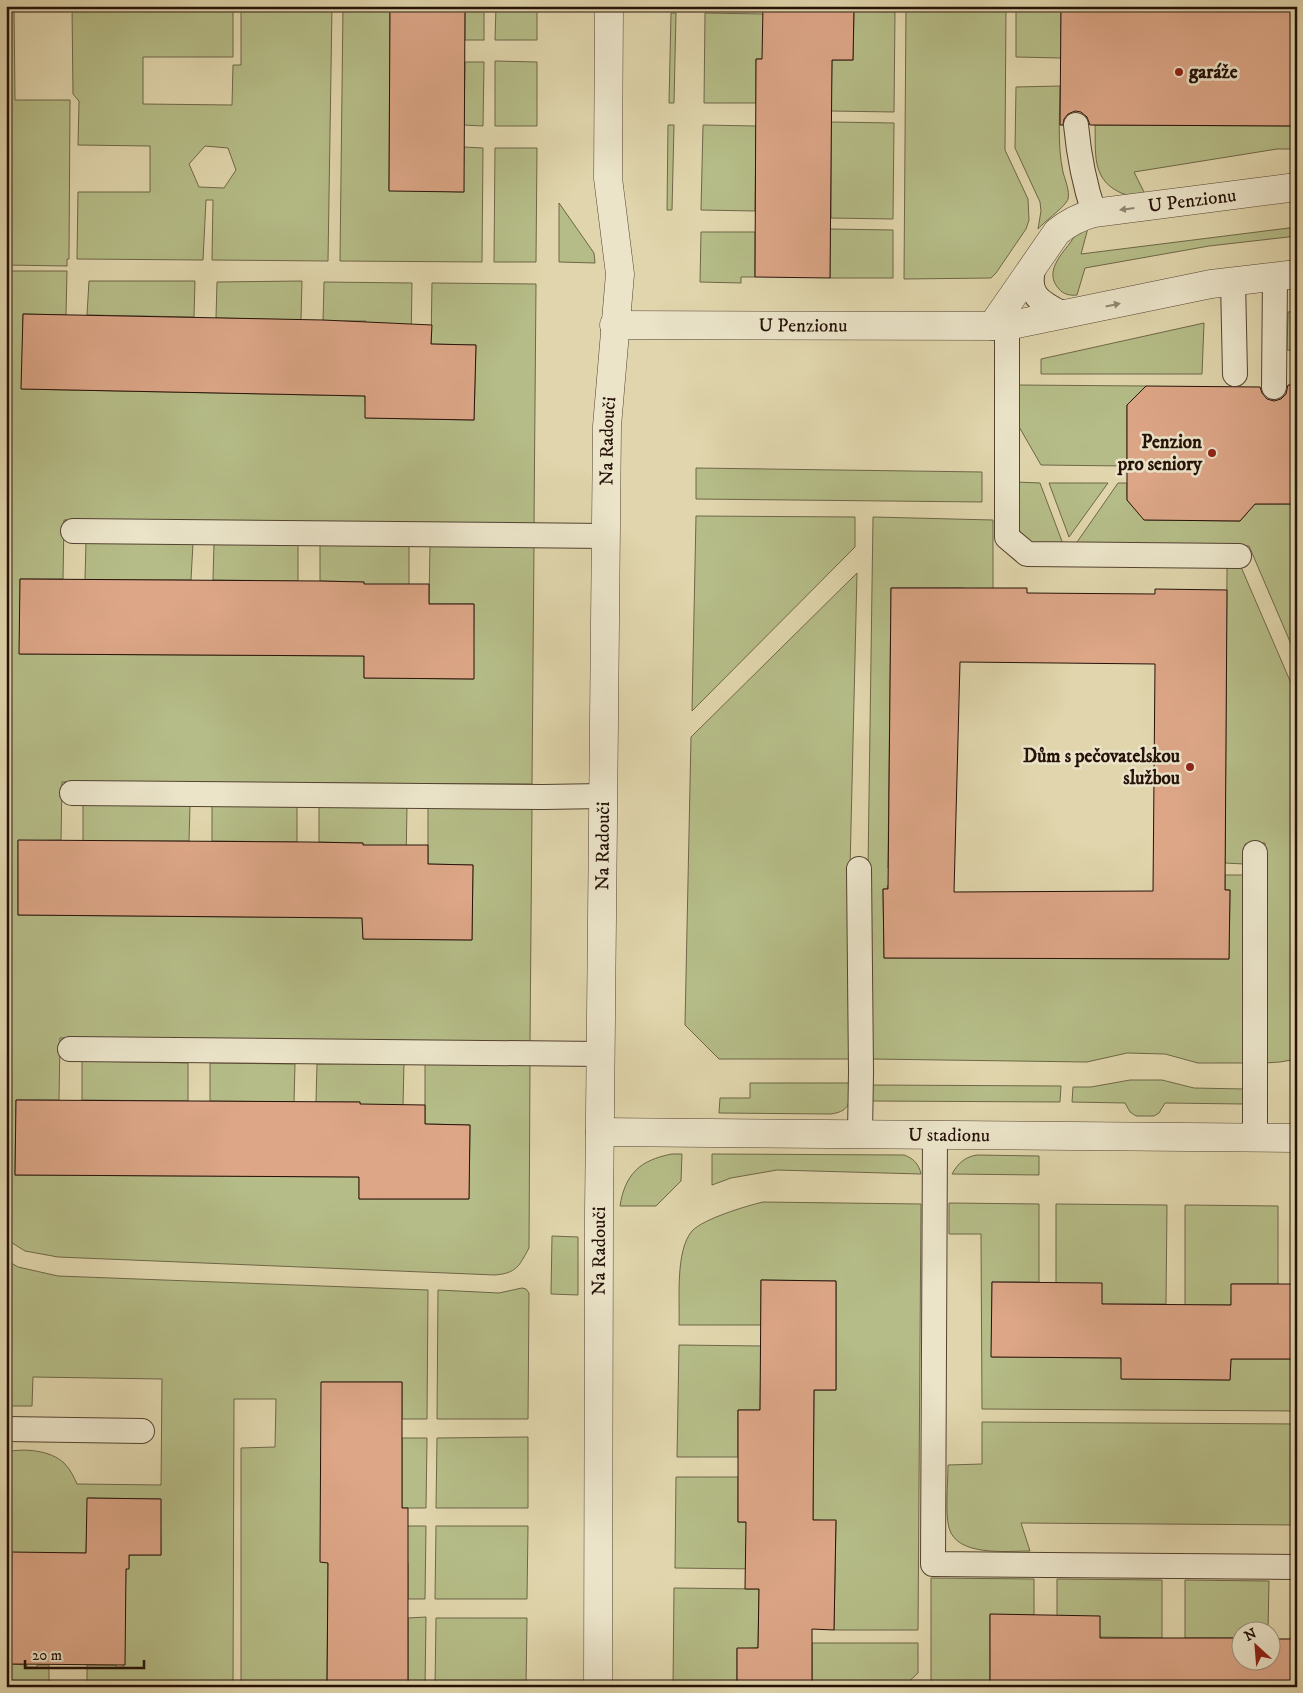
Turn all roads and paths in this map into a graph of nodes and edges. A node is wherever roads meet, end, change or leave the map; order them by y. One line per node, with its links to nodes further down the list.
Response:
1 (609, 6): 9 (street, Na Radouči)
2 (1076, 125): 4 (lane)
3 (1297, 187): 4 (street, U Penzionu, one-way to 4)
4 (1094, 213): 5 (street, U Penzionu)
5 (1034, 266): 8 (lane); 10 (street, U Penzionu)
6 (1286, 275): 7 (street, U Penzionu); 12 (lane)
7 (1233, 281): 8 (street, U Penzionu, one-way to 7); 11 (lane)
8 (1065, 315): 10 (street, U Penzionu)
9 (614, 325): 10 (street, U Penzionu); 14 (street, Na Radouči)
10 (999, 326): 15 (lane)
11 (1235, 374)
12 (1274, 387)
13 (73, 531): 14 (lane)
14 (606, 536): 17 (street, Na Radouči)
15 (1239, 556)
16 (72, 793): 17 (lane)
17 (603, 796): 21 (street, Na Radouči)
18 (1255, 854): 25 (lane)
19 (859, 869): 23 (lane)
20 (70, 1049): 21 (lane)
21 (600, 1054): 22 (street, Na Radouči)
22 (600, 1132): 23 (street, U stadionu); 30 (street, Na Radouči)
23 (860, 1134): 24 (street, U stadionu)
24 (935, 1135): 25 (street, U stadionu); 29 (lane)
25 (1255, 1138): 26 (street, U stadionu)
26 (1297, 1138)
27 (6, 1429): 28 (lane)
28 (142, 1431)
29 (1297, 1567)
30 (598, 1687)

